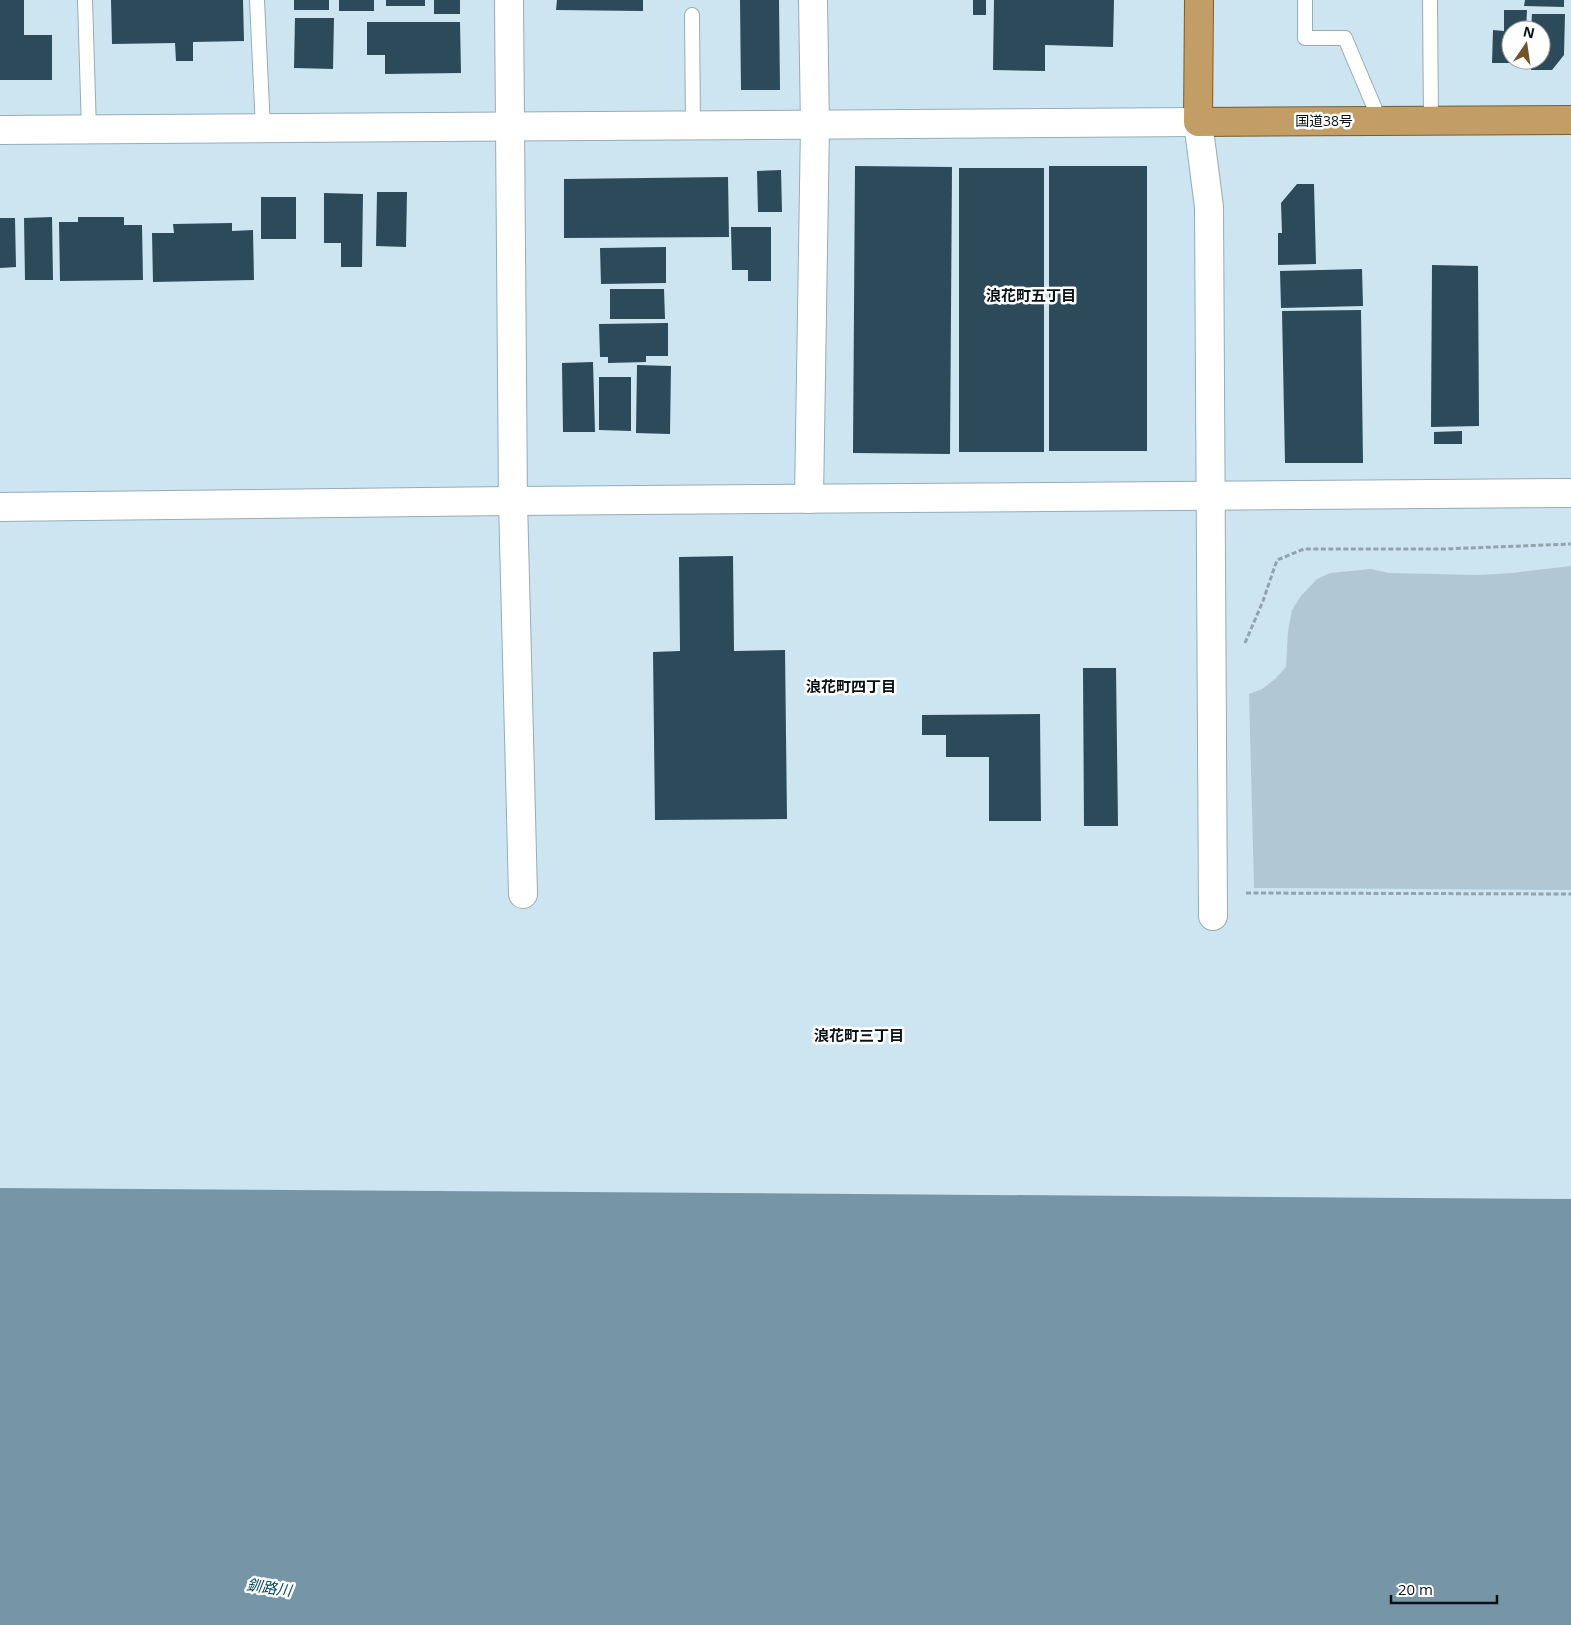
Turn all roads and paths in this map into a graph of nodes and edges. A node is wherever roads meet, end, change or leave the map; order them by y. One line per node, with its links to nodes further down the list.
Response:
1 (85, 0): 18 (lane)
2 (257, 0): 16 (lane)
3 (509, 0): 15 (street)
4 (813, 0): 13 (street)
5 (1199, 0): 12 (highway)
6 (1305, 0): 10 (lane)
7 (1430, 0): 11 (lane)
8 (692, 15): 14 (lane)
9 (1571, 120): 11 (highway, 国道38号)
10 (1380, 121): 11 (highway, 国道38号); 12 (highway, 国道38号)
11 (1431, 121)
12 (1198, 122): 13 (street); 20 (street)
13 (815, 125): 14 (street); 21 (street)
14 (693, 126): 15 (street)
15 (510, 128): 16 (street); 22 (street)
16 (263, 129): 18 (street)
17 (0, 130): 18 (street)
18 (90, 130)
19 (1571, 493): 20 (street)
20 (1211, 496): 21 (street); 25 (street)
21 (809, 499): 22 (street)
22 (513, 501): 23 (street); 26 (street)
23 (0, 507)
24 (1571, 544): 25 (path)
25 (1212, 657): 28 (street)
26 (523, 894)
27 (1571, 894): 28 (path)
28 (1213, 904)

